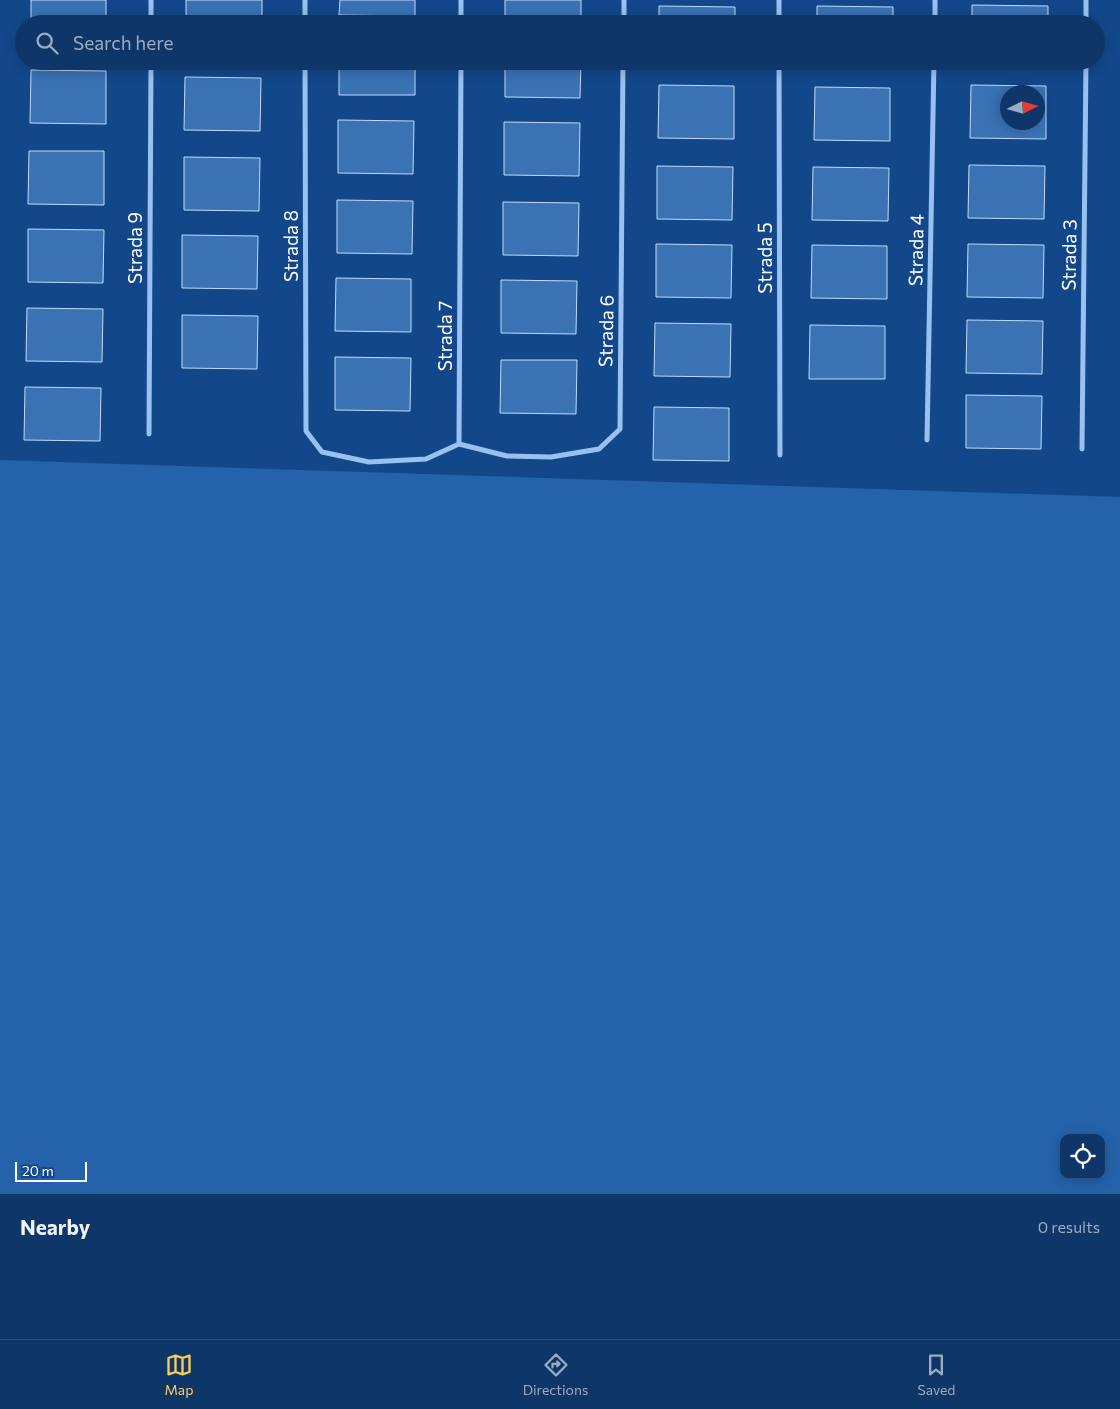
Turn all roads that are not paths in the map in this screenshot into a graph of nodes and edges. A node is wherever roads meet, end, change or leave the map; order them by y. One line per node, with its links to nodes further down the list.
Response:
1 (151, 0): 8 (street)
2 (305, 0): 9 (street)
3 (461, 0): 10 (street)
4 (624, 0): 11 (street)
5 (779, 0): 12 (street)
6 (935, 0): 13 (street)
7 (1086, 0): 14 (street)
8 (151, 15)
9 (305, 15)
10 (461, 15)
11 (624, 15)
12 (779, 15)
13 (935, 15)
14 (1086, 15)
15 (151, 70): 22 (street, Strada 9)
16 (305, 70): 24 (street, Strada 8)
17 (461, 70): 24 (street, Strada 7)
18 (623, 70): 24 (street, Strada 6)
19 (780, 70): 26 (street, Strada 5)
20 (934, 70): 23 (street, Strada 4)
21 (1086, 70): 25 (street, Strada 3)
22 (149, 434)
23 (927, 440)
24 (459, 444)
25 (1082, 449)
26 (780, 455)

